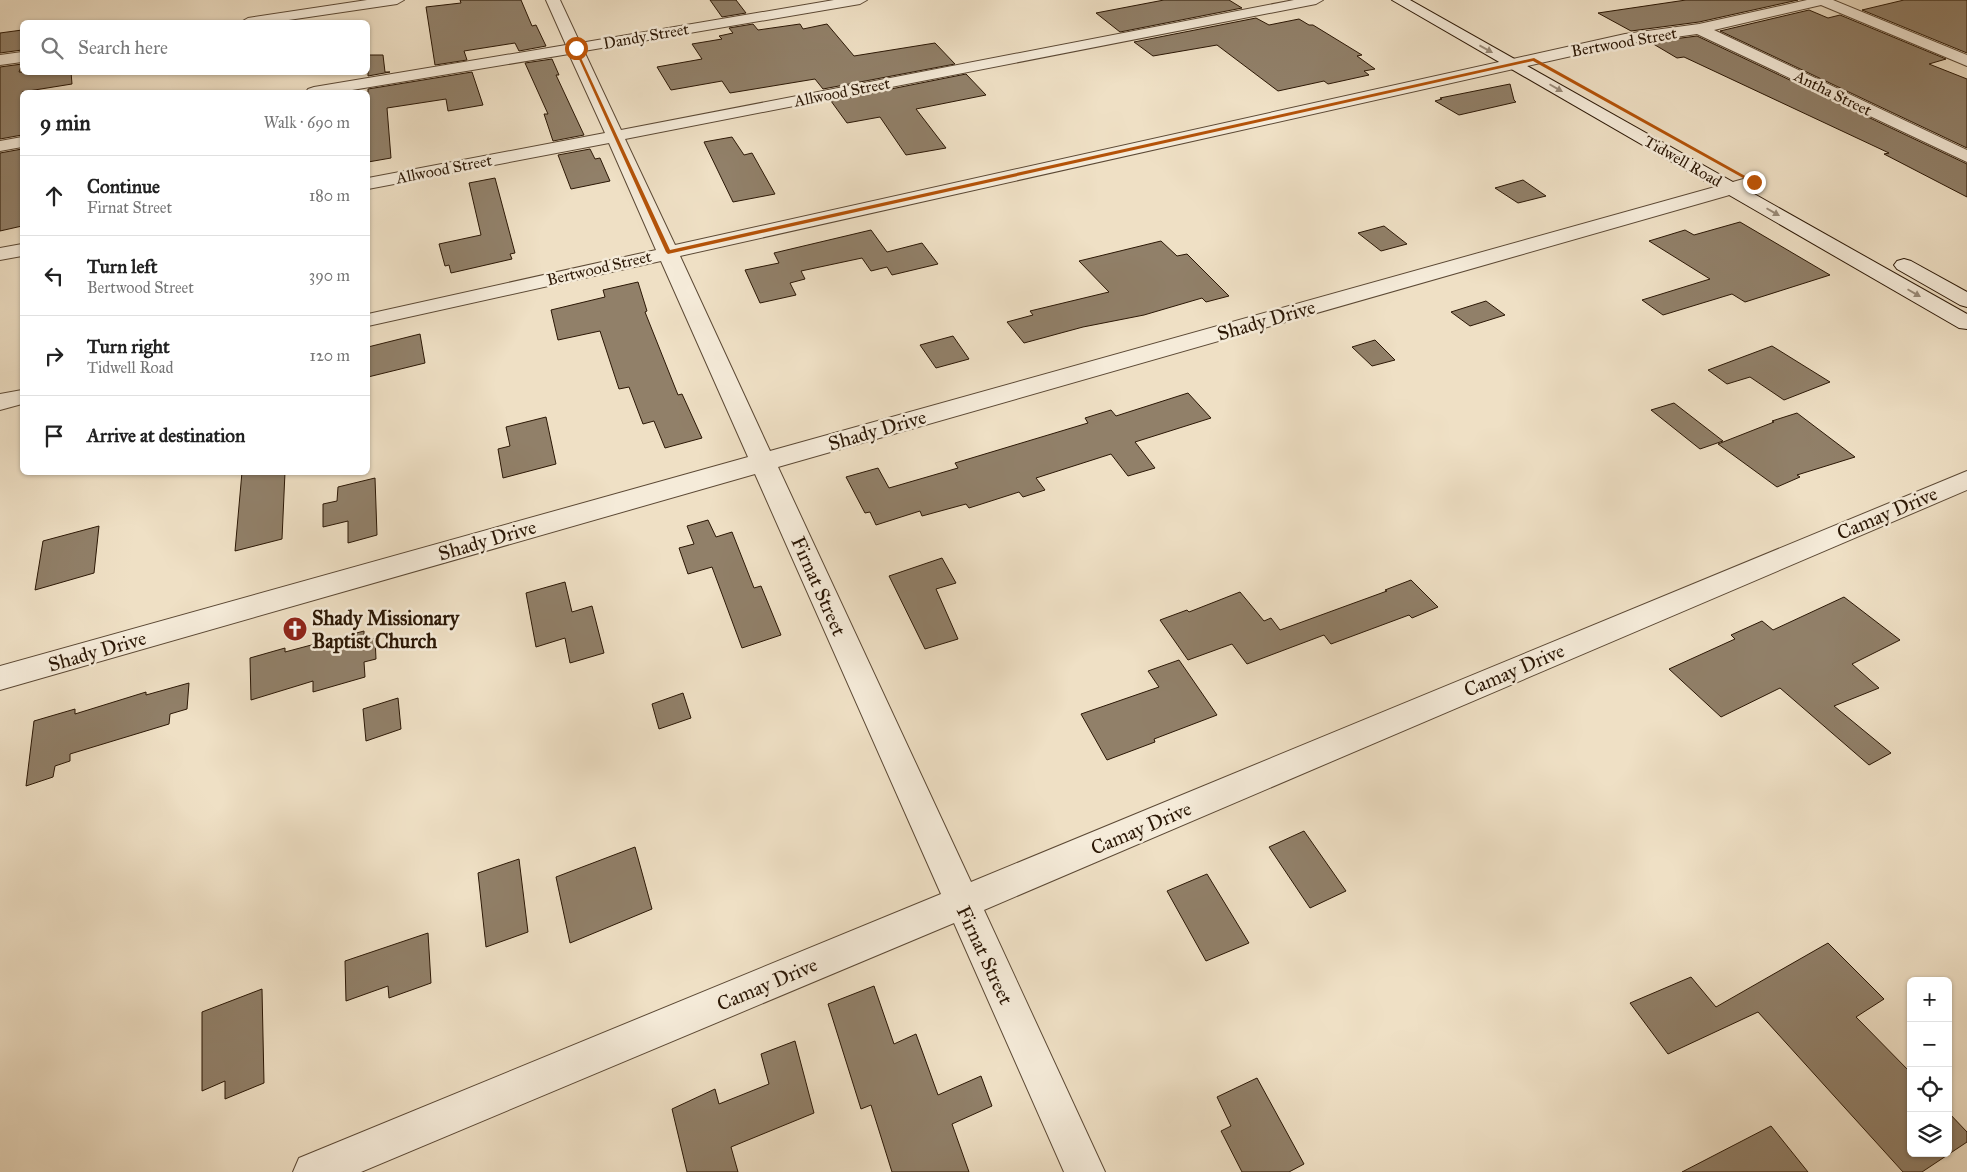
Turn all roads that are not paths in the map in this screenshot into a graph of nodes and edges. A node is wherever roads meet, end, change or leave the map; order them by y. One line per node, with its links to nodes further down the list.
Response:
1 (397, 0): 8 (street)
2 (553, 0): 10 (street, Firnat Street)
3 (860, 0): 10 (street, Dandy Street)
4 (1316, 0): 17 (street, Allwood Street)
5 (1399, 0): 15 (street, Tidwell Road, one-way to 15)
6 (1426, 0): 13 (street, Tidwell Road)
7 (1825, 0): 9 (street, Bertwood Street); 14 (street)
8 (262, 20)
9 (1699, 29): 13 (street, Bertwood Street); 20 (street, Antha Street)
10 (576, 48): 16 (street, Dandy Street); 17 (street, Firnat Street)
11 (20, 56): 12 (street)
12 (0, 60)
13 (1534, 60): 15 (street, Bertwood Street); 22 (street, Tidwell Road)
14 (1967, 61)
15 (1514, 64): 22 (street, Tidwell Road, one-way to 22); 25 (street, Bertwood Street)
16 (326, 90)
17 (615, 136): 21 (street, Allwood Street); 25 (street, Firnat Street)
18 (20, 142): 19 (street)
19 (0, 146)
20 (1967, 157)
21 (370, 184)
22 (1742, 185): 23 (street, Tidwell Road); 30 (street, Tidwell Road, one-way to 30); 33 (street, Shady Drive)
23 (1830, 225)
24 (20, 250): 26 (street)
25 (668, 252): 29 (street, Bertwood Street); 33 (street, Firnat Street)
26 (0, 254)
27 (1890, 258): 28 (street)
28 (1967, 301)
29 (370, 320)
30 (1967, 323)
31 (20, 397): 32 (street)
32 (0, 402)
33 (764, 462): 35 (street, Shady Drive); 36 (street, Firnat Street)
34 (1967, 480): 36 (street, Camay Drive)
35 (0, 678)
36 (961, 903): 37 (street, Camay Drive); 38 (street, Firnat Street)
37 (313, 1172)
38 (1085, 1172)

